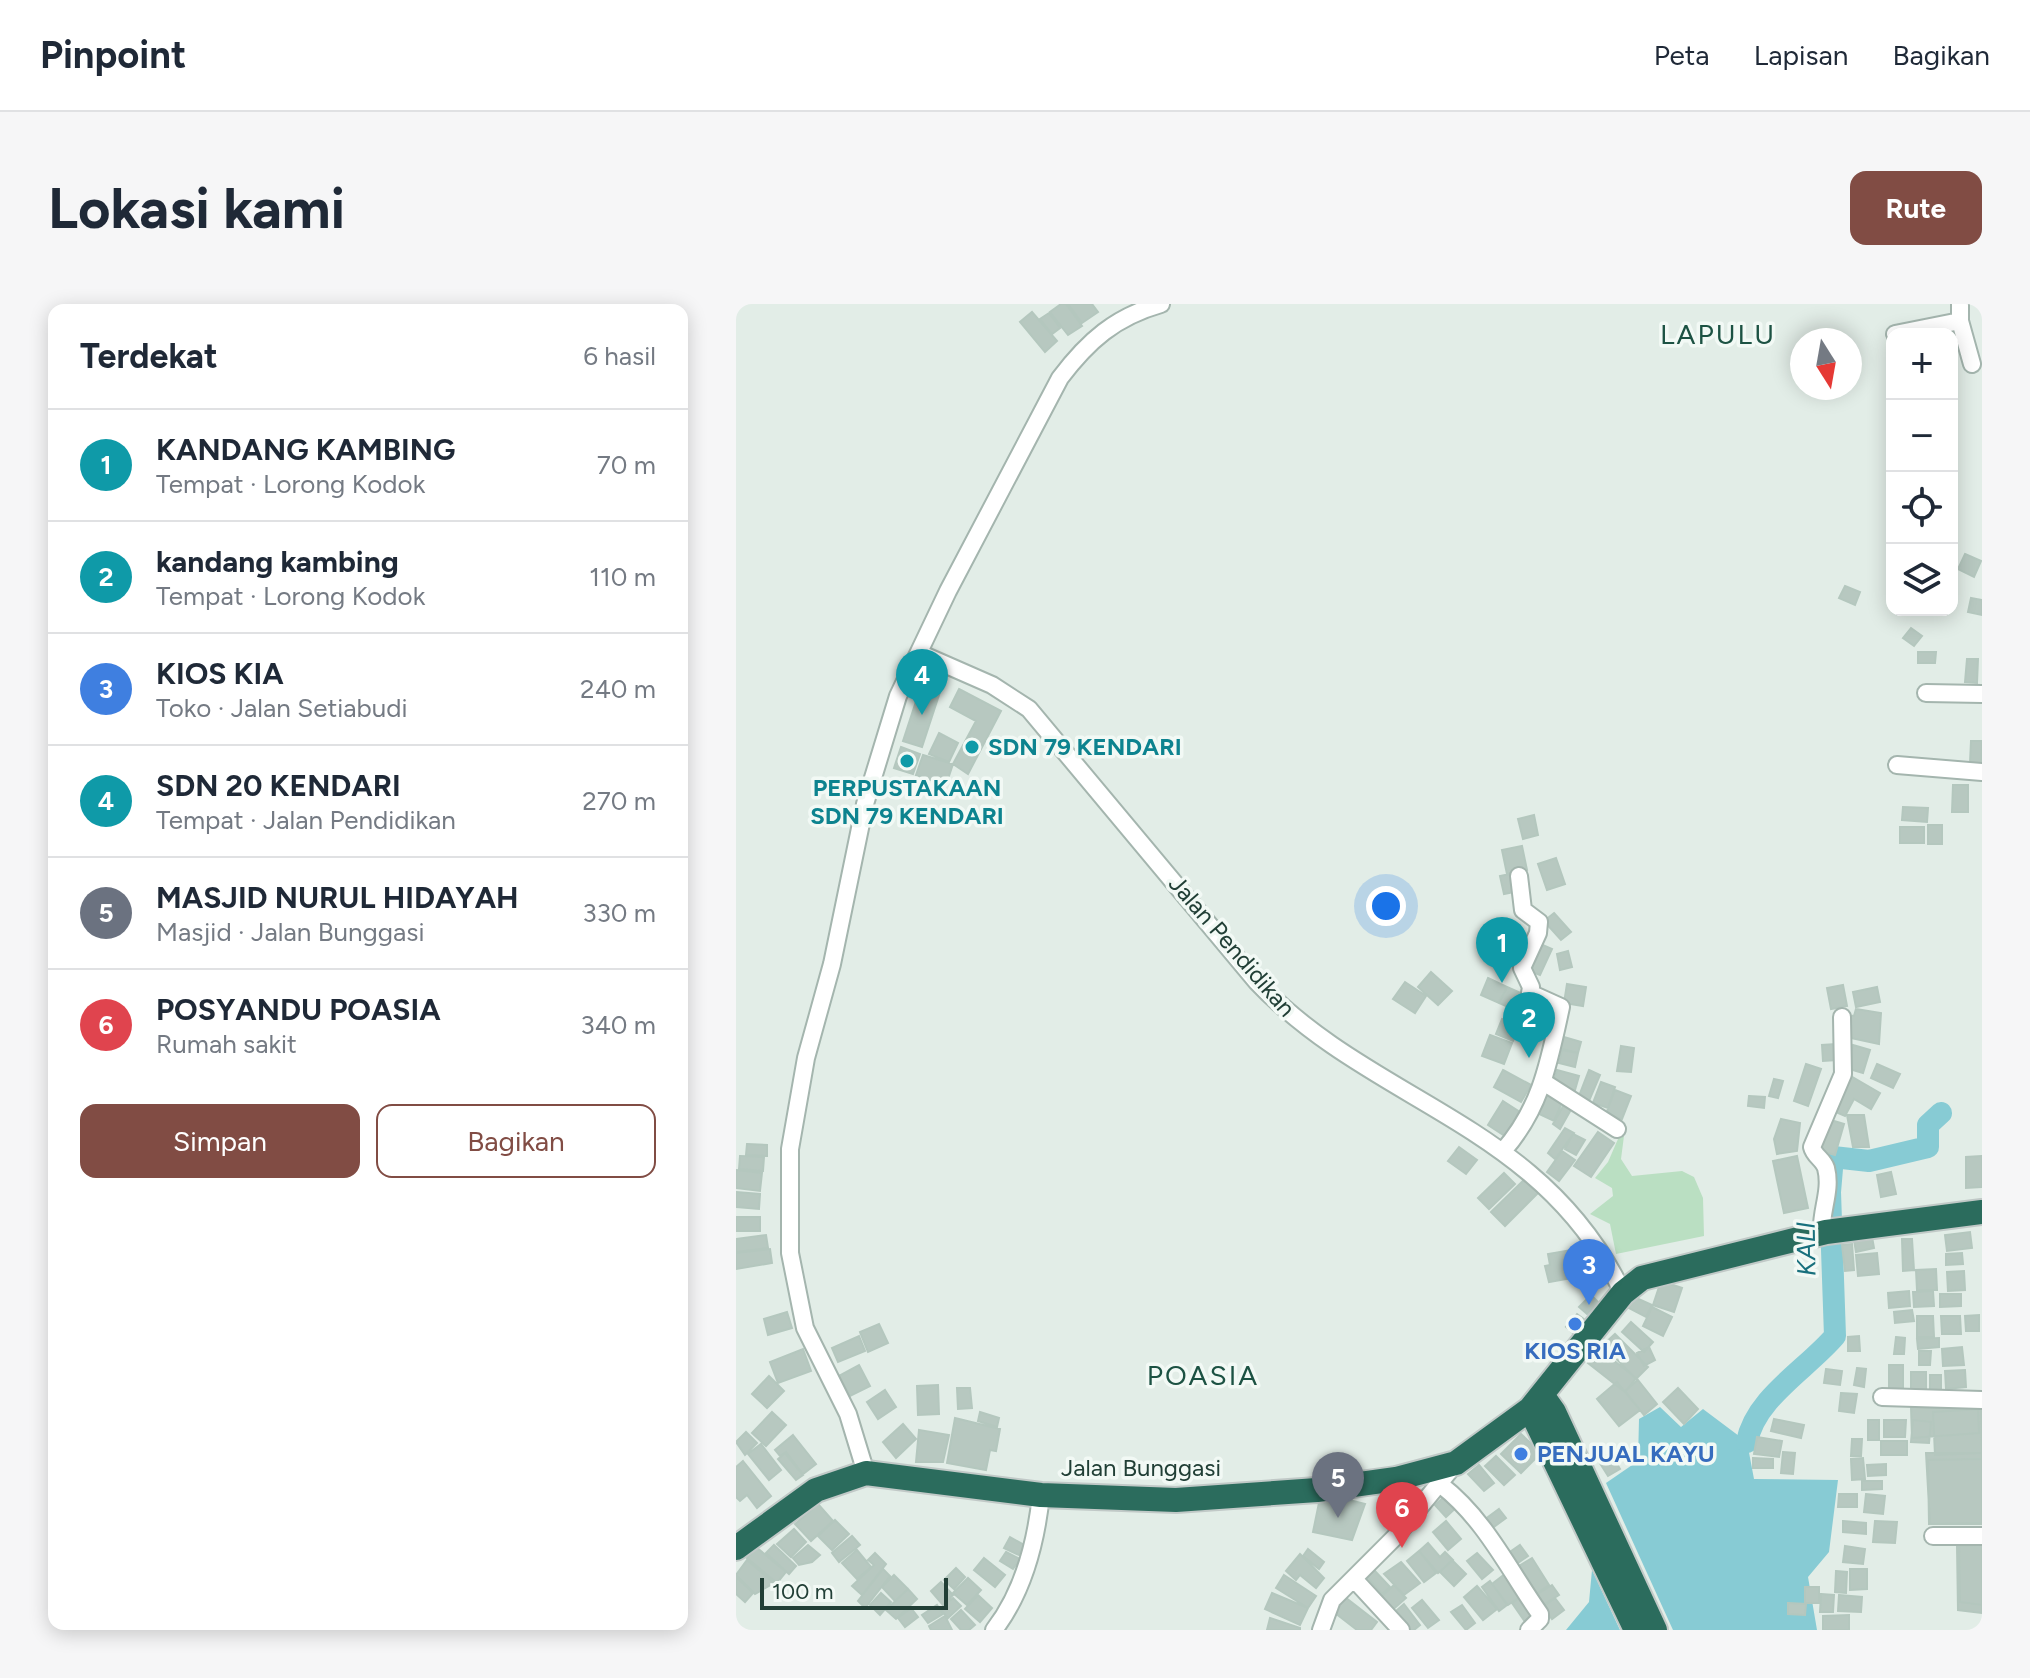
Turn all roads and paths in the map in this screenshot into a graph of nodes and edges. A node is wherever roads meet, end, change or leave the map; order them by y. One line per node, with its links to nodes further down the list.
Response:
1 (1161, 304): 5 (street)
2 (1960, 313): 3 (street); 4 (street)
3 (1914, 328)
4 (1972, 364)
5 (919, 653): 14 (street, Jalan Pendidikan); 22 (street)
6 (1926, 693): 7 (street)
7 (1982, 694)
8 (1897, 765): 9 (street)
9 (1982, 772)
10 (1519, 876): 12 (street)
11 (1842, 1017): 16 (street)
12 (1545, 1083): 13 (street); 14 (street)
13 (1617, 1129)
14 (1503, 1151): 17 (street, Jalan Pendidikan)
15 (1982, 1212): 16 (highway)
16 (1828, 1231): 17 (highway)
17 (1623, 1293): 20 (highway, Jalan Bunggasi)
18 (1882, 1397): 19 (street)
19 (1982, 1400)
20 (1536, 1402): 21 (highway, Jalan Bunggasi); 24 (highway)
21 (1456, 1463): 23 (street); 25 (highway, Jalan Bunggasi)
22 (866, 1473): 25 (highway, Jalan Bunggasi); 28 (highway, Jalan Bunggasi)
23 (1441, 1485): 29 (street); 33 (street)
24 (1578, 1486): 34 (highway); 35 (highway)
25 (1041, 1495): 30 (street)
26 (1933, 1536): 27 (street)
27 (1982, 1536)
28 (736, 1548)
29 (1354, 1579): 31 (street); 32 (street)
30 (994, 1630)
31 (1321, 1630)
32 (1401, 1630)
33 (1529, 1630)
34 (1636, 1630)
35 (1655, 1630)

